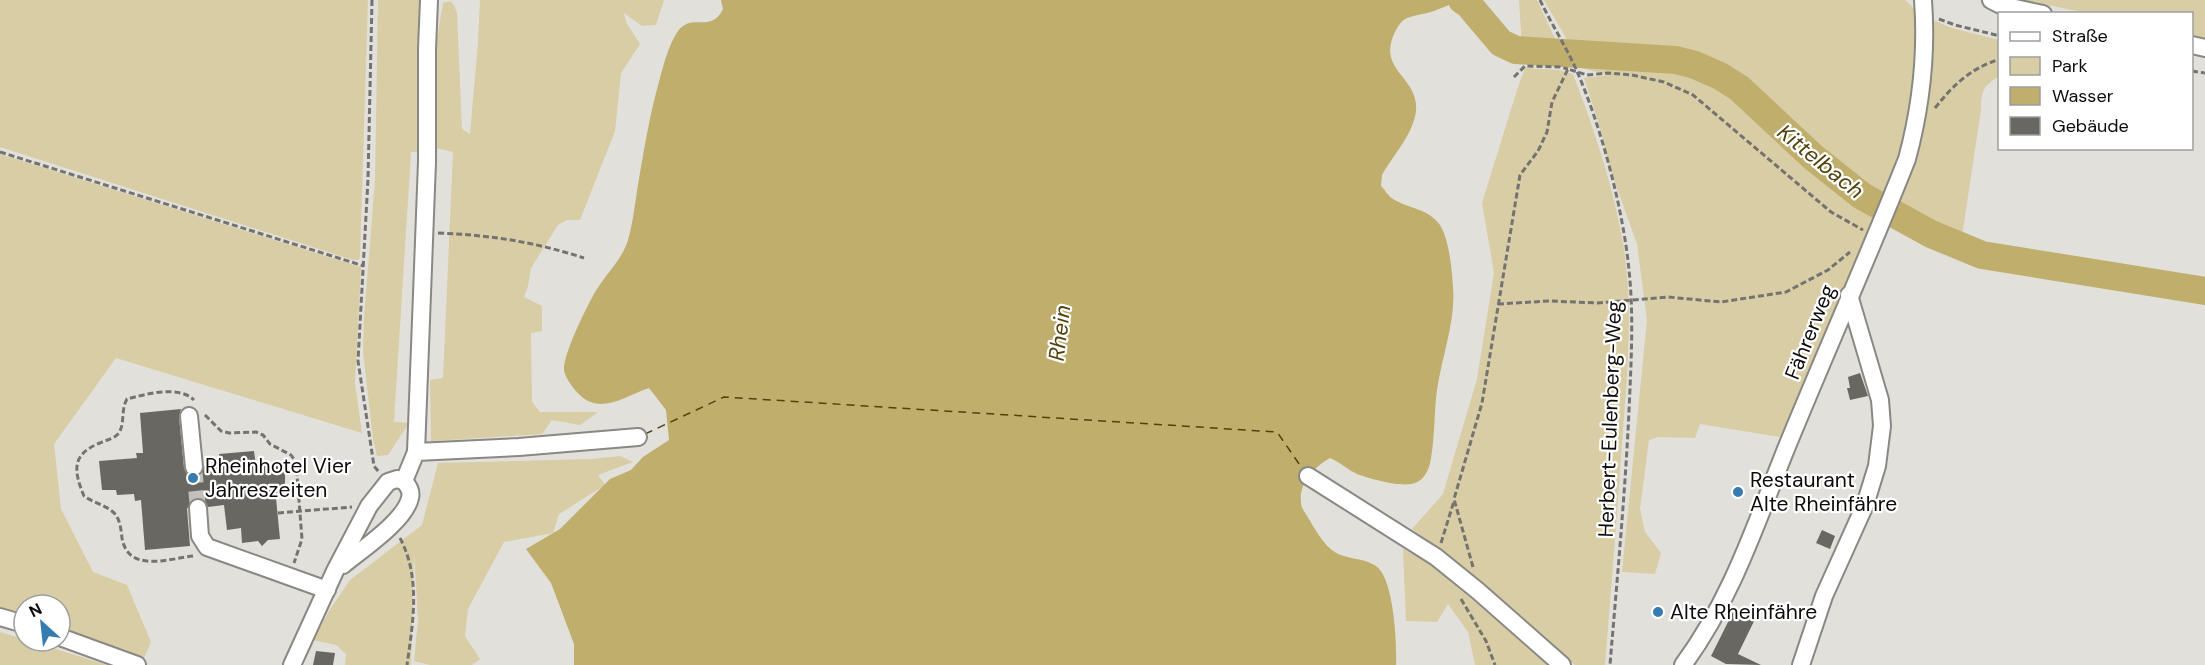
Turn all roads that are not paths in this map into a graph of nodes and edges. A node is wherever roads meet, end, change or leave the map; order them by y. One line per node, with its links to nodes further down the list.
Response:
1 (429, 0): 9 (street)
2 (1910, 0): 4 (street)
3 (1991, 0): 5 (street)
4 (1923, 6): 6 (street, Fährerweg)
5 (2034, 12)
6 (1849, 295): 20 (street, Fährerweg); 21 (street)
7 (189, 416): 10 (street)
8 (638, 437): 9 (street)
9 (416, 452): 12 (street)
10 (194, 467)
11 (1308, 476): 19 (street)
12 (396, 481): 14 (street); 14 (street)
13 (198, 508): 15 (street)
14 (336, 571): 15 (street)
15 (327, 590): 18 (street)
16 (72, 641): 17 (street)
17 (137, 665)
18 (292, 665)
19 (1562, 665)
20 (1683, 665)
21 (1801, 665)

